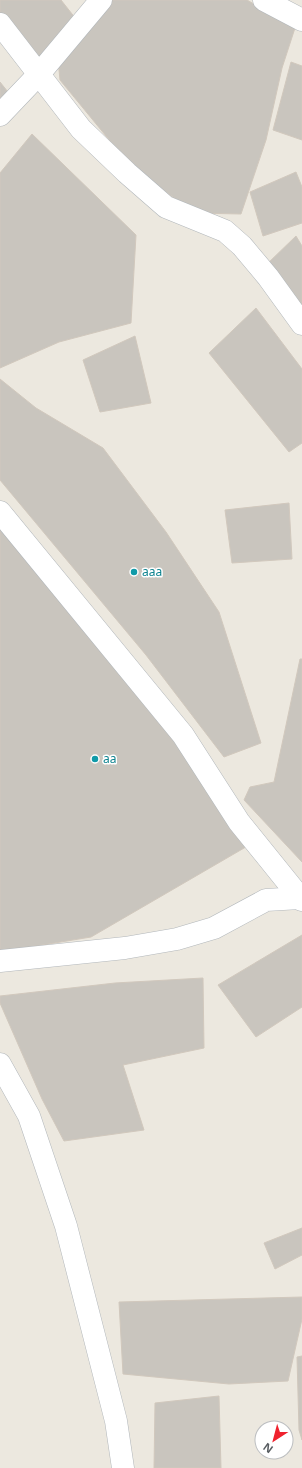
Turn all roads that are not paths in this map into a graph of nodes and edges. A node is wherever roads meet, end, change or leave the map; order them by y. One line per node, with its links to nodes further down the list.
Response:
1 (101, 0): 5 (street)
2 (264, 0): 3 (street)
3 (302, 20)
4 (0, 24): 5 (street)
5 (39, 74): 6 (street); 7 (street)
6 (0, 116)
7 (302, 324)
8 (0, 512): 9 (street)
9 (301, 899): 10 (street)
10 (0, 961)
11 (0, 1064): 12 (street)
12 (123, 1468)

